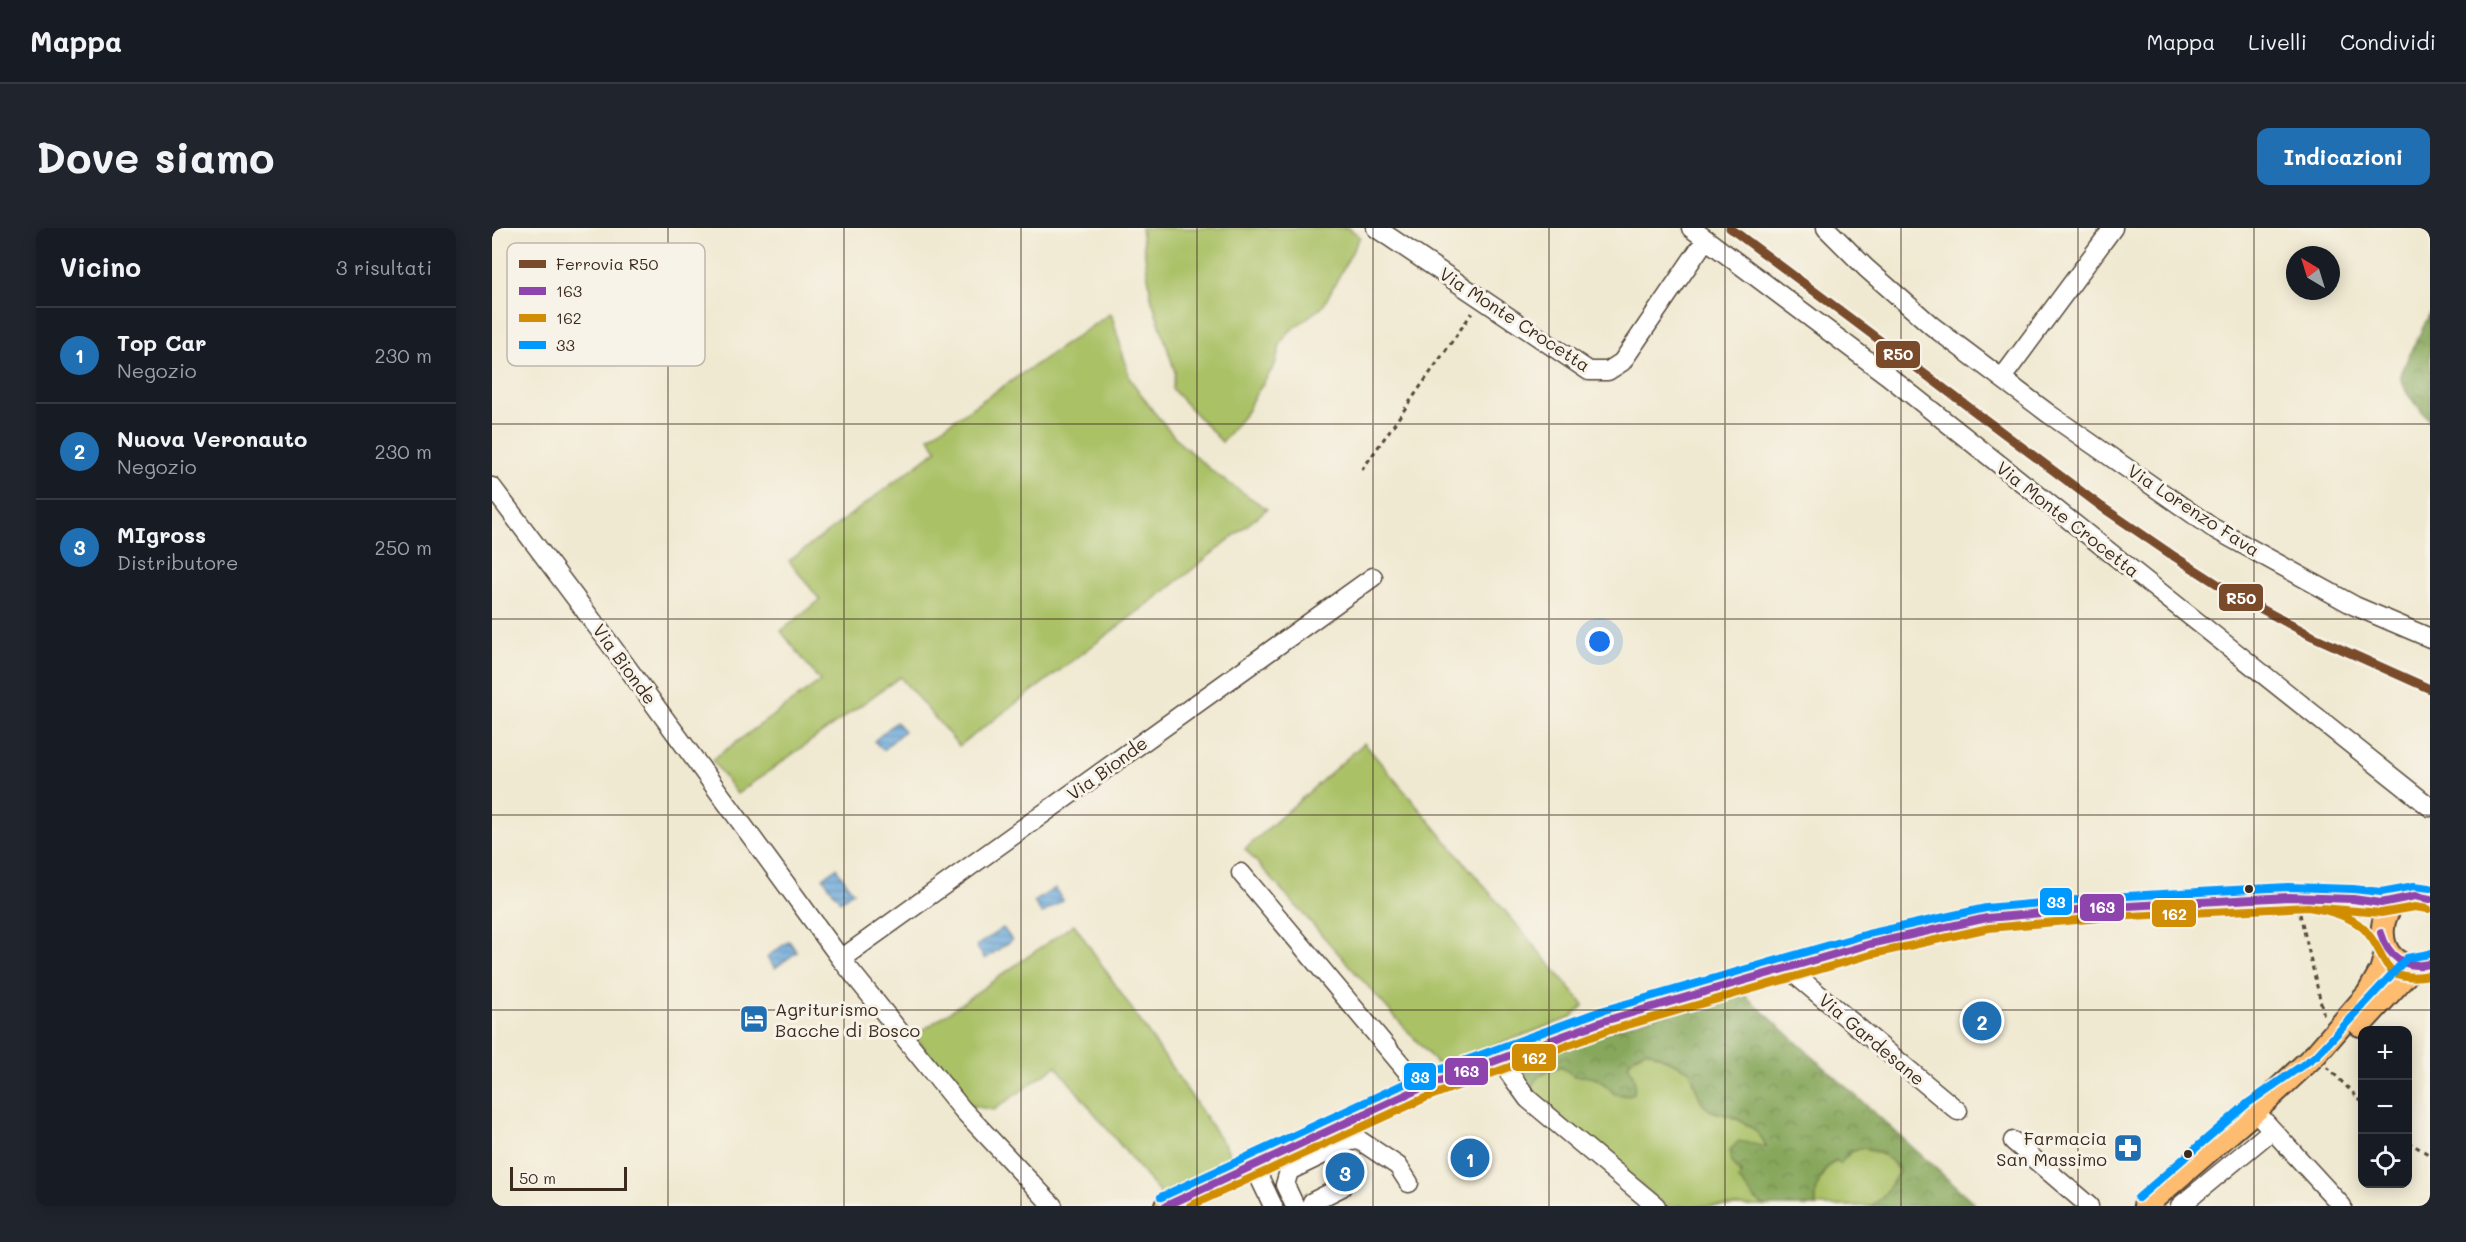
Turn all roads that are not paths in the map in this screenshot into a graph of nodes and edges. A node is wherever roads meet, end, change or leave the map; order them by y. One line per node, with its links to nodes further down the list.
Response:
1 (1376, 228): 5 (street, Via Monte Crocetta)
2 (1690, 228): 5 (street, Via Monte Crocetta)
3 (1826, 228): 6 (street, Via Lorenzo Fava)
4 (2113, 228): 6 (street)
5 (1706, 239): 10 (street, Via Monte Crocetta)
6 (2002, 378): 9 (street, Via Lorenzo Fava)
7 (492, 487): 16 (street, Via Bionde)
8 (1373, 577): 16 (street, Via Bionde)
9 (2430, 638)
10 (2429, 803)
11 (1241, 873): 20 (street)
12 (2327, 899): 14 (main road); 15 (main road); 18 (main road)
13 (2430, 899): 14 (main road)
14 (2398, 901): 15 (main road)
15 (2384, 942): 17 (main road); 22 (main road)
16 (841, 958): 30 (street, Via Bionde)
17 (2422, 965): 22 (main road)
18 (1786, 967): 19 (main road); 21 (street, Via Gardesane)
19 (1499, 1059): 20 (main road); 35 (street)
20 (1420, 1088): 27 (main road)
21 (1958, 1111)
22 (2255, 1111): 23 (street); 37 (main road)
23 (2271, 1131): 38 (street); 39 (street)
24 (2013, 1141): 36 (street)
25 (1374, 1149): 26 (street); 28 (street); 33 (street)
26 (1336, 1163)
27 (1253, 1164): 31 (main road); 32 (street)
28 (1410, 1183)
29 (1341, 1185): 34 (street)
30 (1053, 1206)
31 (1166, 1206)
32 (1273, 1206)
33 (1295, 1206)
34 (1311, 1206)
35 (1656, 1206)
36 (2089, 1206)
37 (2145, 1206)
38 (2180, 1206)
39 (2342, 1206)

